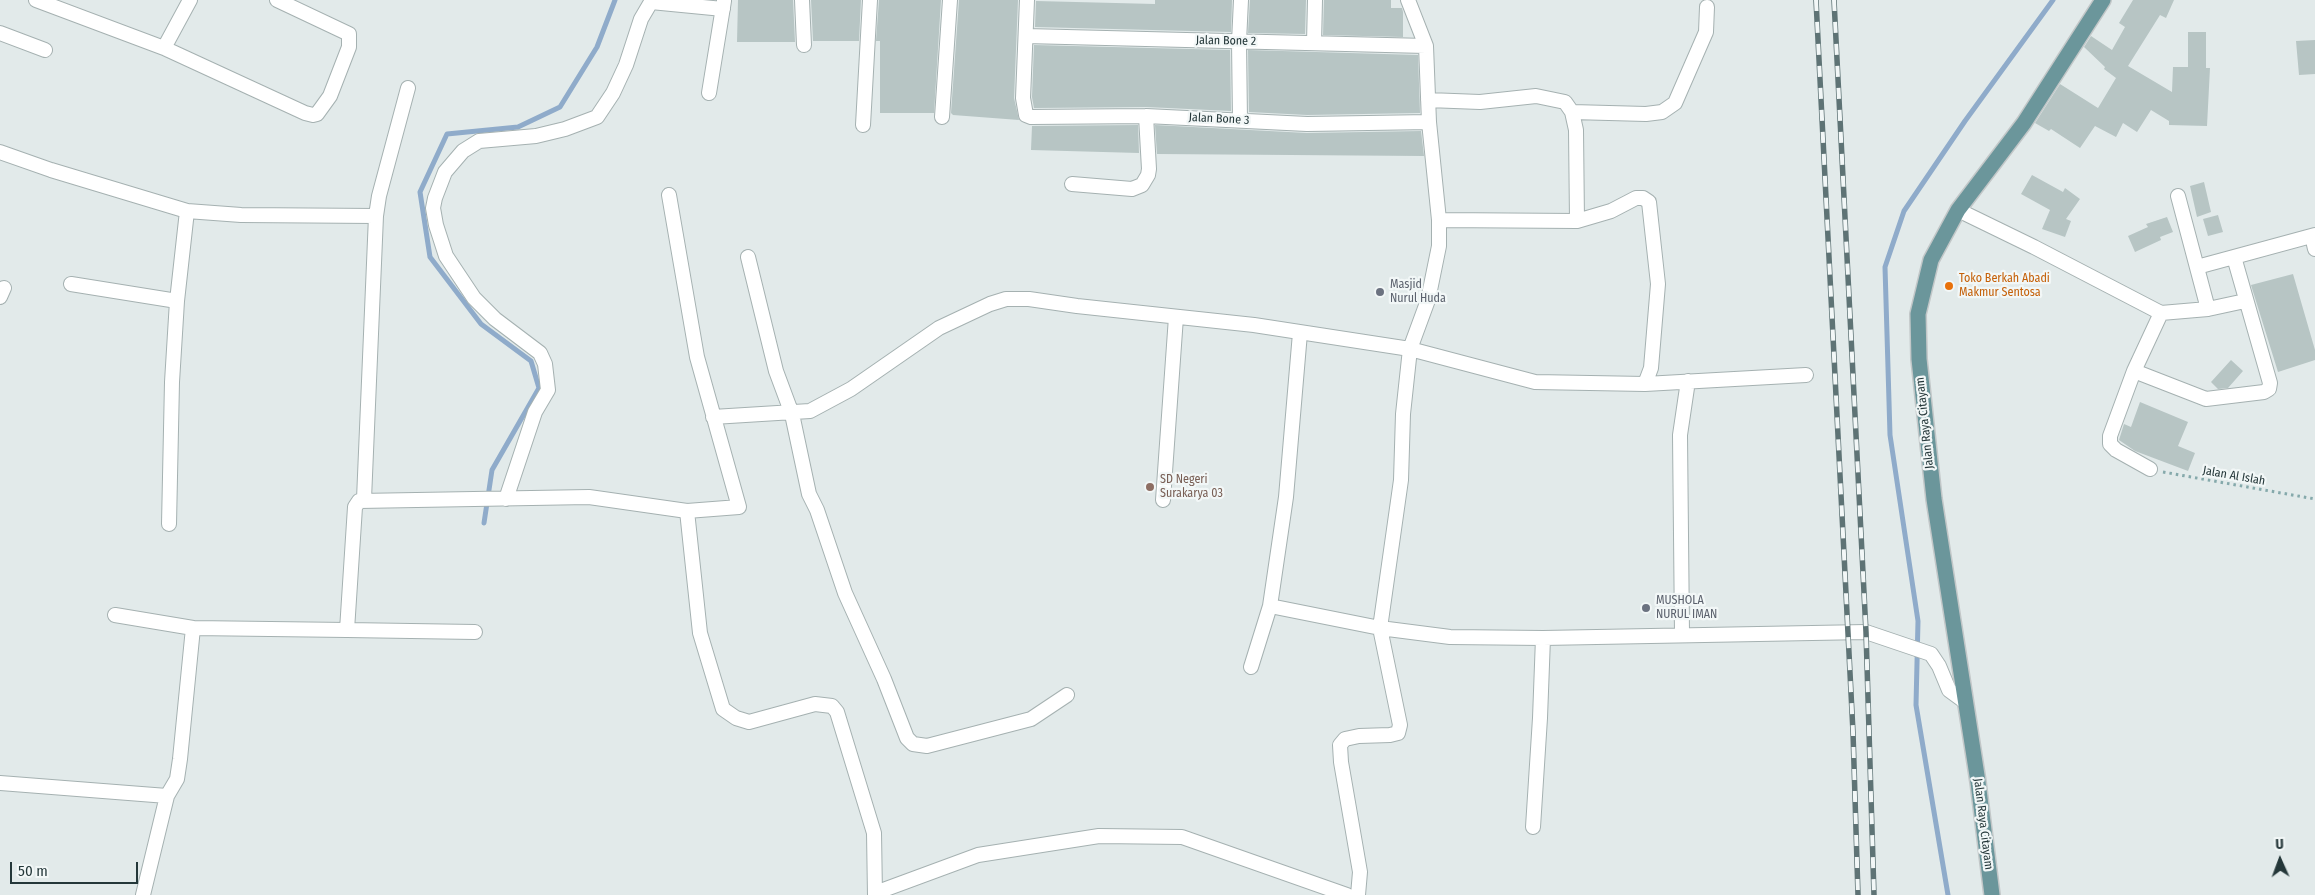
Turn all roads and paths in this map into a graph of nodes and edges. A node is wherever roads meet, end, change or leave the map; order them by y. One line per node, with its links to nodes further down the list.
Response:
1 (36, 0): 20 (street)
2 (190, 0): 20 (street)
3 (277, 0): 20 (street)
4 (802, 0): 18 (street)
5 (870, 0): 30 (street)
6 (950, 0): 27 (street)
7 (1027, 0): 15 (street)
8 (1241, 0): 16 (street)
9 (1315, 0): 17 (street)
10 (1408, 0): 19 (street)
11 (2103, 0): 36 (main road, Jalan Raya Citayam)
12 (724, 4): 23 (street); 60 (street)
13 (1707, 7): 25 (street)
14 (0, 33): 21 (street)
15 (1026, 36): 16 (street, Jalan Bone 2); 26 (street, Jalan Bone 3)
16 (1239, 42): 17 (street, Jalan Bone 2); 28 (street)
17 (1314, 43): 19 (street, Jalan Bone 2)
18 (804, 44)
19 (1426, 46): 24 (street)
20 (164, 48)
21 (45, 50)
22 (408, 88): 37 (street)
23 (709, 93)
24 (1428, 100): 25 (street); 29 (street)
25 (1572, 112): 39 (street)
26 (1146, 116): 28 (street, Jalan Bone 3); 32 (street)
27 (942, 117)
28 (1240, 120): 29 (street, Jalan Bone 3)
29 (1429, 122): 38 (street)
30 (863, 125)
31 (0, 152): 35 (street)
32 (1072, 184)
33 (669, 195): 57 (street)
34 (2178, 196): 43 (street)
35 (187, 210): 37 (street); 45 (street)
36 (1958, 210): 48 (street); 75 (main road, Jalan Raya Citayam)
37 (376, 216): 59 (street)
38 (1439, 220): 39 (street); 51 (street)
39 (1577, 221): 55 (street)
40 (2314, 240): 42 (street)
41 (748, 256): 56 (street)
42 (2234, 257): 43 (street); 46 (street)
43 (2197, 267): 47 (street)
44 (71, 284): 45 (street)
45 (177, 301): 64 (street)
46 (2245, 301): 47 (street); 52 (street)
47 (2208, 309): 48 (street)
48 (2161, 313): 52 (street)
49 (1176, 316): 50 (street); 56 (street); 62 (street)
50 (1300, 333): 51 (street); 65 (street)
51 (1410, 349): 55 (street); 68 (street)
52 (2134, 371): 58 (street)
53 (1806, 375): 54 (street)
54 (1688, 381): 55 (street); 71 (street)
55 (1646, 384)
56 (792, 414): 57 (street); 74 (street)
57 (713, 417): 63 (street)
58 (2150, 469): 61 (path, Jalan Al Islah)
59 (364, 499): 60 (street); 69 (street)
60 (506, 499): 63 (street)
61 (2315, 499)
62 (1163, 500)
63 (687, 511): 79 (street)
64 (169, 524)
65 (1270, 606): 68 (street); 73 (street)
66 (115, 615): 67 (street)
67 (192, 628): 69 (street); 77 (street)
68 (1380, 628): 72 (street); 82 (street)
69 (347, 630): 70 (street)
70 (475, 632)
71 (1682, 634): 72 (street); 75 (street)
72 (1543, 638): 78 (street)
73 (1251, 667)
74 (1067, 695)
75 (1964, 701): 83 (main road, Jalan Raya Citayam)
76 (0, 784): 77 (street)
77 (167, 796): 80 (street)
78 (1533, 827)
79 (875, 894): 81 (street)
80 (143, 895)
81 (1347, 895)
82 (1358, 895)
83 (1992, 895)

